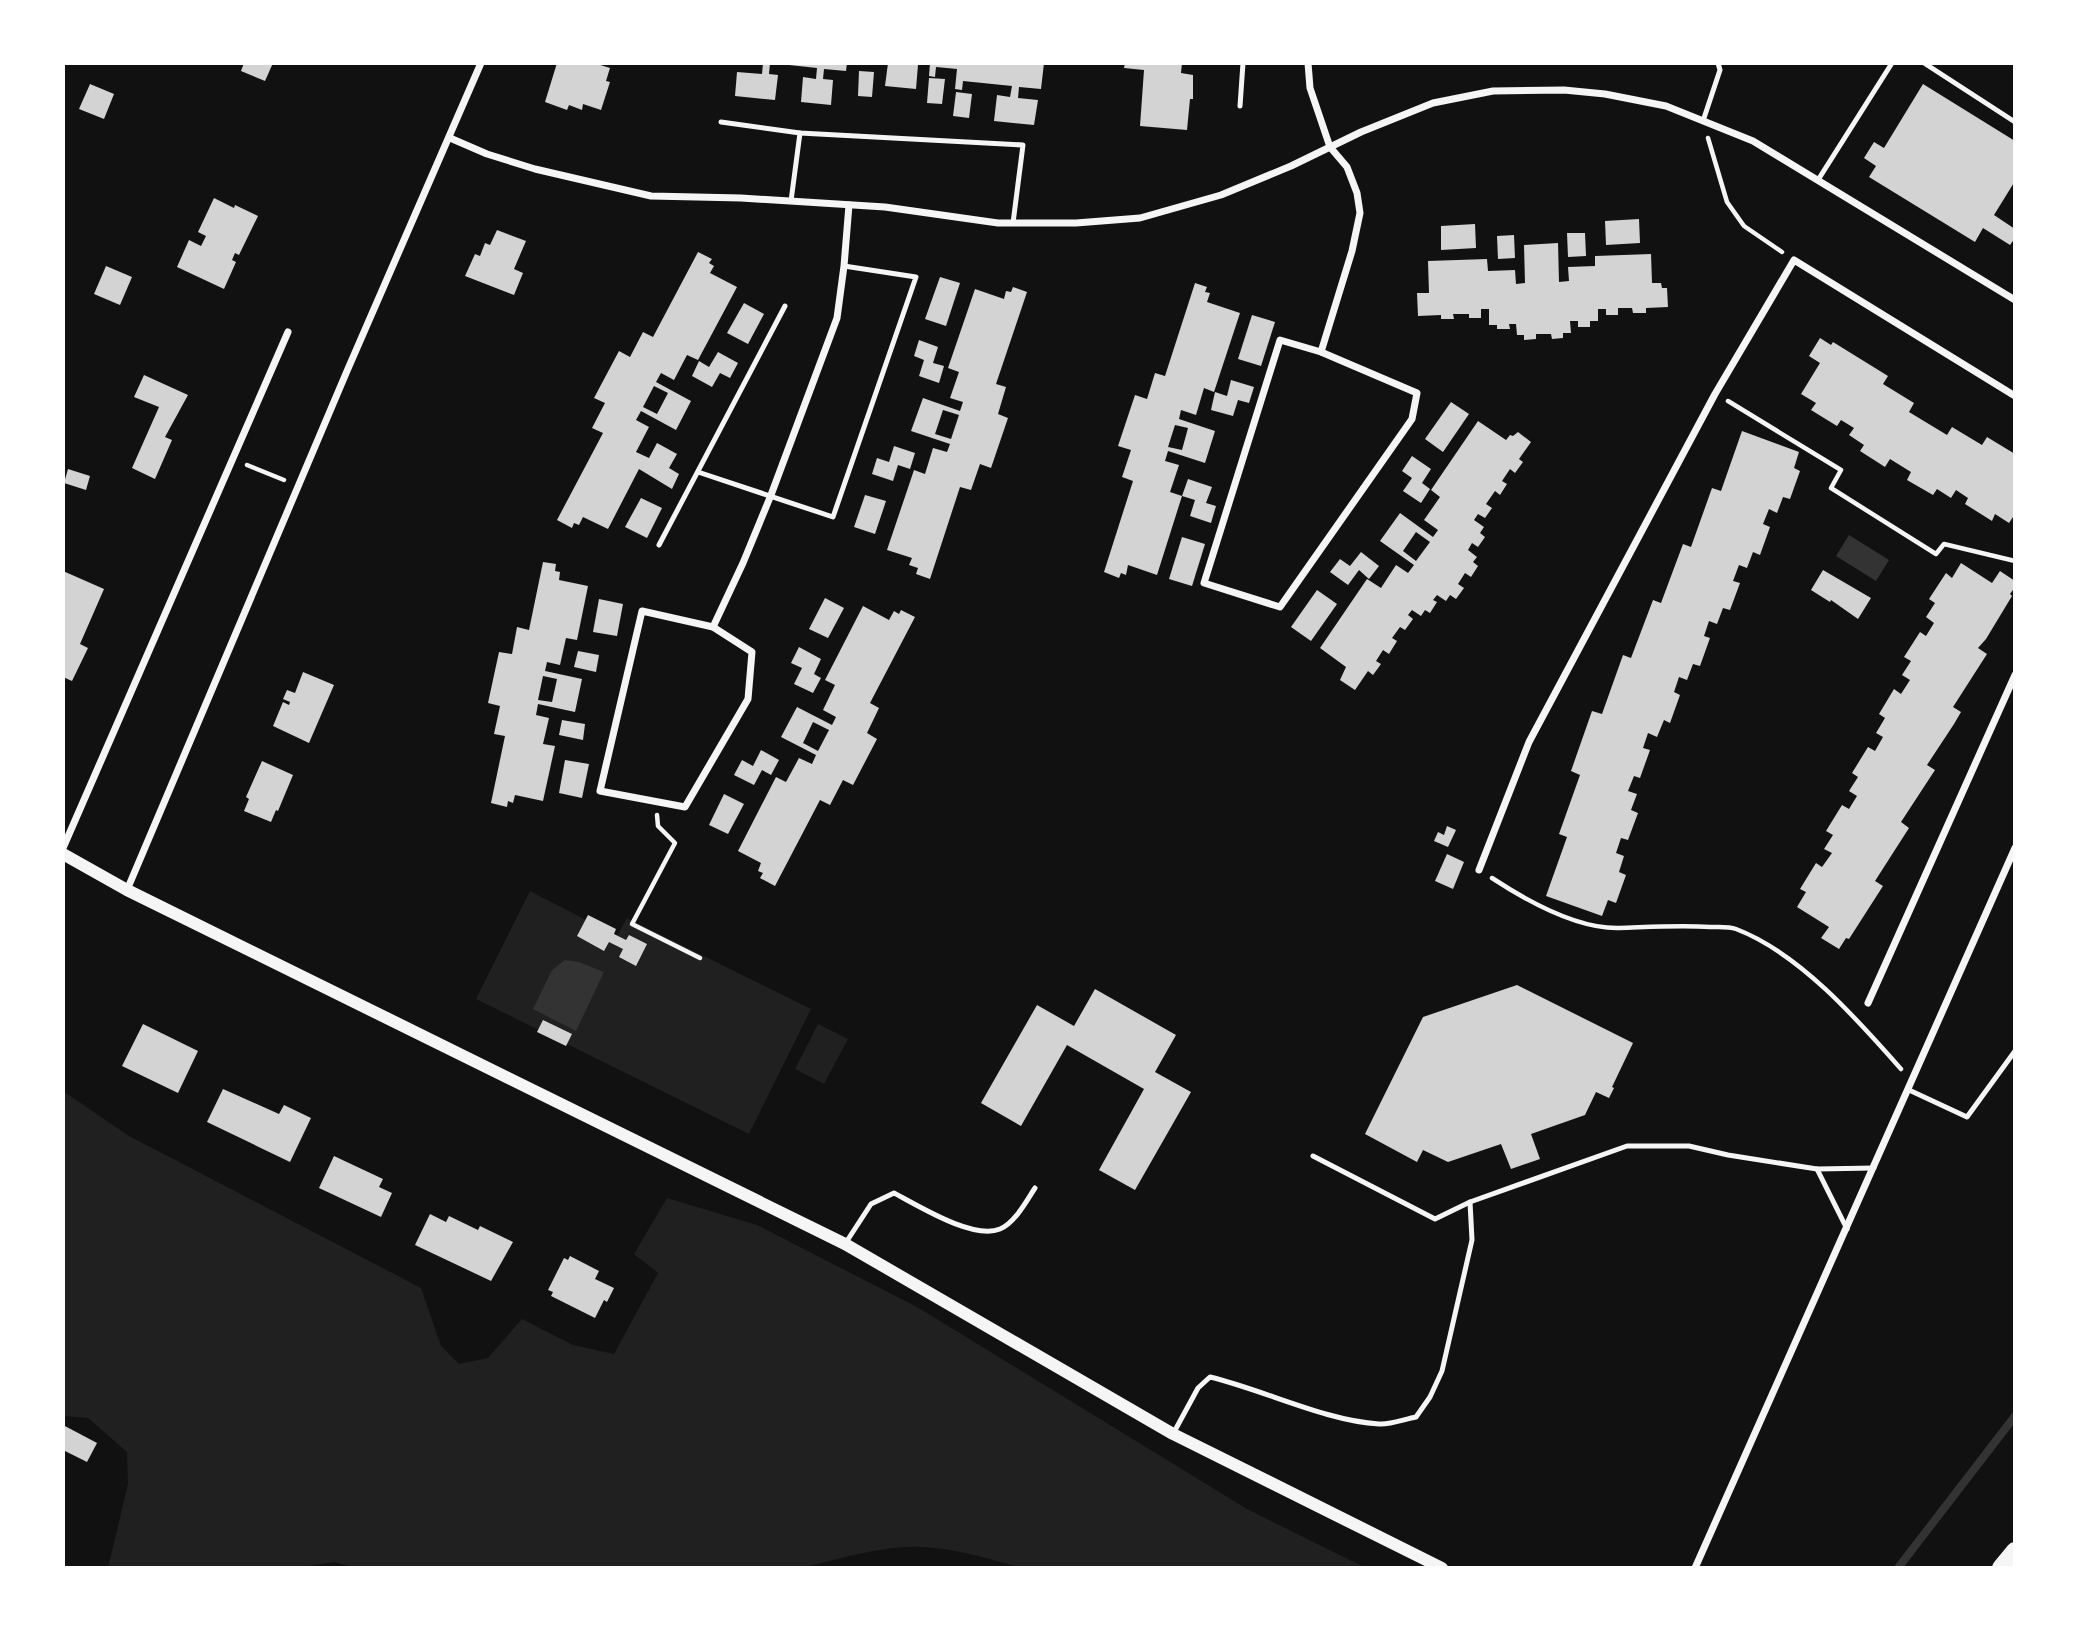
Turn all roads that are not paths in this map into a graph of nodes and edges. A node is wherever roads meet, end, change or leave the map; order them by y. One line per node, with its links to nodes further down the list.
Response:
1 (481, 63): 12 (street)
2 (1242, 63): 7 (lane)
3 (1308, 63): 13 (street)
4 (1718, 63): 8 (lane)
5 (1892, 63): 14 (lane)
6 (1924, 63): 10 (lane)
7 (1240, 106)
8 (1703, 121): 13 (street); 14 (street)
9 (721, 122): 11 (lane)
10 (2015, 122)
11 (800, 133): 15 (lane); 17 (lane)
12 (450, 138): 15 (street); 33 (street)
13 (1330, 148): 17 (street); 22 (street)
14 (1818, 180): 19 (street)
15 (792, 201): 16 (street)
16 (849, 205): 17 (street); 18 (street)
17 (1013, 223)
18 (844, 266): 25 (street); 25 (lane)
19 (2015, 300)
20 (785, 306): 24 (lane)
21 (288, 332): 29 (street)
22 (1321, 352): 22 (street)
23 (2015, 396): 32 (street)
24 (698, 472): 25 (lane); 26 (lane)
25 (771, 495): 27 (street)
26 (659, 545)
27 (713, 626): 27 (street)
28 (2015, 675): 34 (street)
29 (63, 848)
30 (2015, 848): 36 (street)
31 (63, 854): 33 (street)
32 (1479, 870)
33 (127, 890): 43 (street)
34 (1868, 1003)
35 (2015, 1051): 36 (lane)
36 (1909, 1090): 38 (street)
37 (1313, 1156): 41 (lane)
38 (1874, 1168): 39 (lane); 42 (street)
39 (1817, 1169): 41 (lane); 42 (lane)
40 (1035, 1188): 43 (lane)
41 (1471, 1202): 44 (lane)
42 (1847, 1229): 47 (street)
43 (845, 1244): 44 (street)
44 (1174, 1434): 46 (street)
45 (2015, 1551): 48 (main road)
46 (1442, 1568)
47 (1695, 1568)
48 (2001, 1568)

